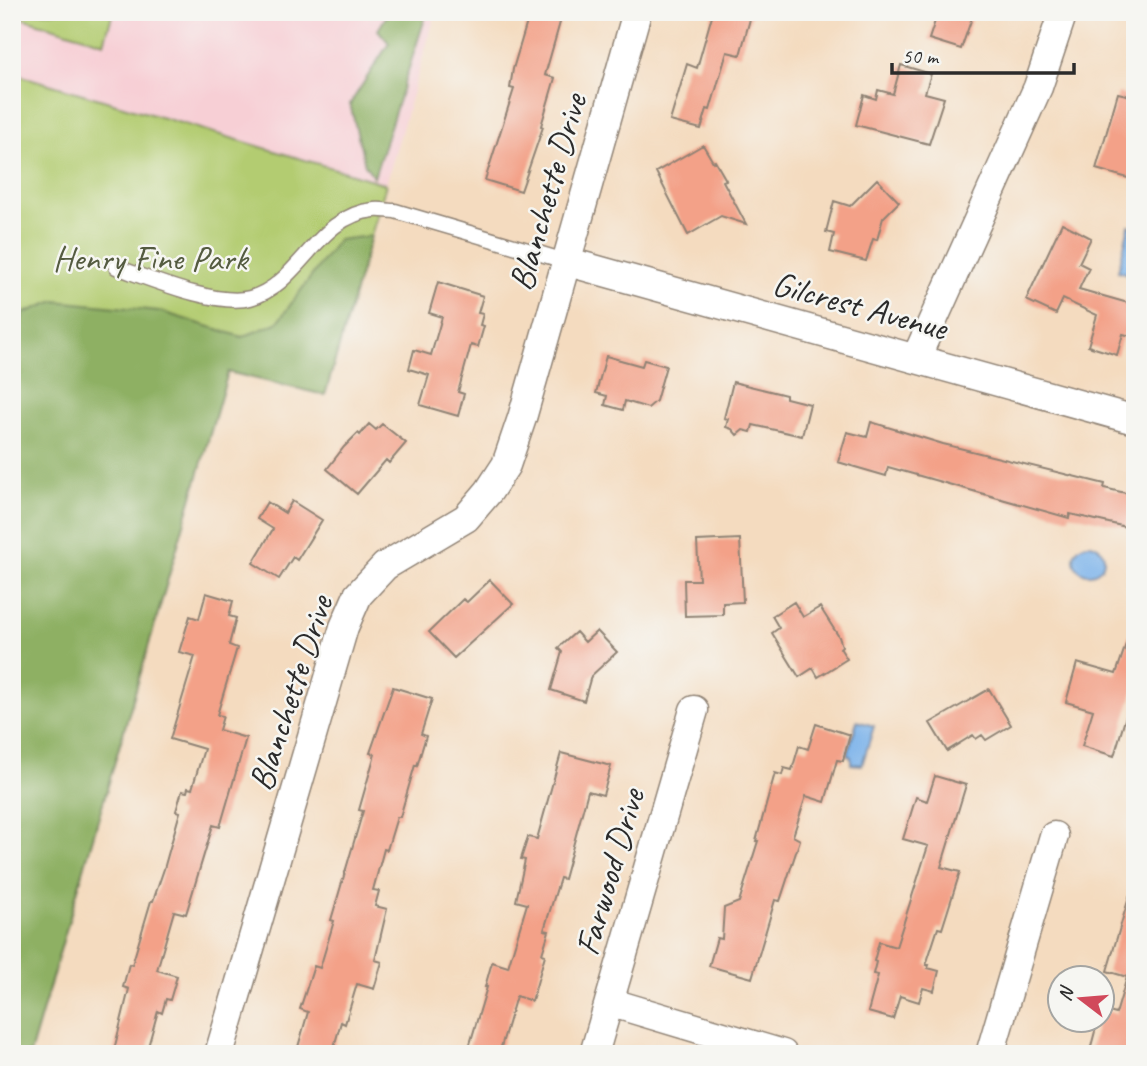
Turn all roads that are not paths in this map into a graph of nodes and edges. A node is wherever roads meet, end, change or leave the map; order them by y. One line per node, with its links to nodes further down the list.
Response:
1 (637, 12): 3 (street, Blanchette Drive)
2 (1063, 12): 5 (street)
3 (565, 261): 4 (lane); 5 (street, Gilcrest Avenue); 10 (street, Blanchette Drive)
4 (116, 267)
5 (916, 358): 6 (street, Gilcrest Avenue)
6 (1135, 420)
7 (694, 710): 9 (street, Farwood Drive)
8 (1054, 836): 13 (street)
9 (609, 1002): 11 (street, Farwood Drive); 12 (street)
10 (219, 1054)
11 (594, 1054)
12 (783, 1054)
13 (990, 1054)

